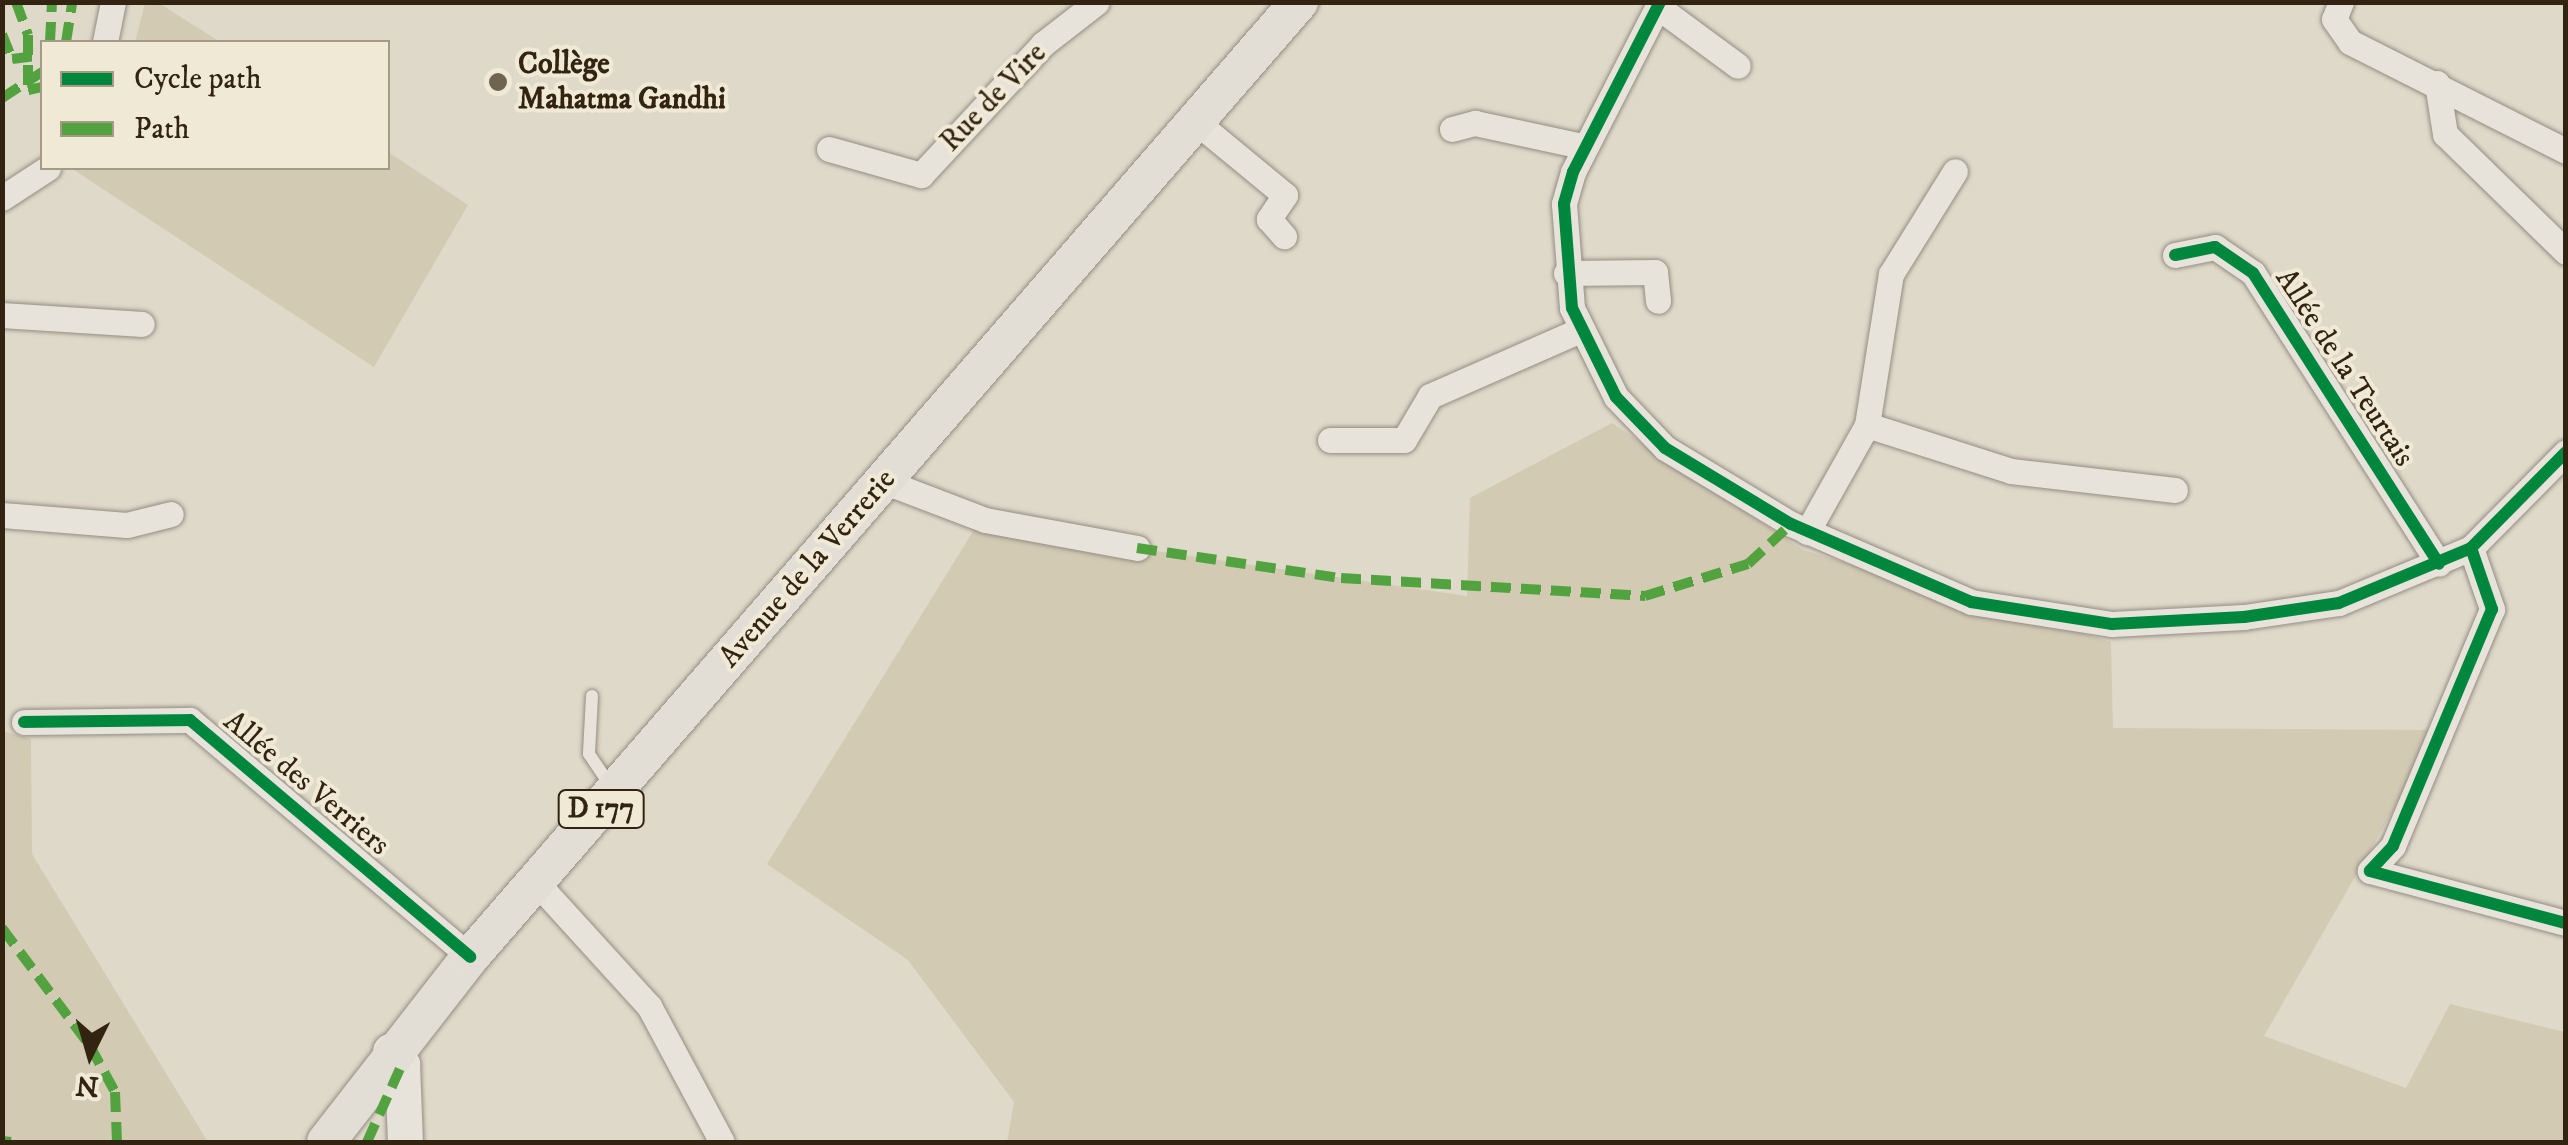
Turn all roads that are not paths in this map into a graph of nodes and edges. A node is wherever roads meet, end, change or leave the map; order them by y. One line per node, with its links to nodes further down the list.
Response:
1 (113, 2): 6 (street)
2 (1097, 2): 12 (street, Rue de Vire)
3 (1299, 2): 9 (main road, Avenue de la Verrerie / D 177)
4 (2340, 2): 8 (street)
5 (1659, 5): 7 (street); 11 (street)
6 (105, 40)
7 (1738, 66)
8 (2437, 83): 13 (street); 18 (street)
9 (1194, 120): 17 (street); 28 (main road, Avenue de la Verrerie / D 177)
10 (1452, 129): 11 (street)
11 (1581, 146): 20 (street)
12 (829, 149)
13 (2566, 151)
14 (45, 170): 16 (street)
15 (1955, 171): 25 (street)
16 (2, 198)
17 (1284, 236)
18 (2566, 252)
19 (2175, 255): 35 (street, Allée de la Teurtais)
20 (1566, 273): 21 (street); 24 (street)
21 (1658, 301)
22 (2, 315): 23 (street)
23 (142, 324)
24 (1580, 330): 26 (street); 32 (street)
25 (1867, 426): 29 (street); 32 (street)
26 (1330, 440)
27 (2566, 452): 34 (street)
28 (883, 482): 33 (street); 38 (main road, Avenue de la Verrerie / D 177)
29 (2175, 490)
30 (171, 514): 31 (street)
31 (2, 515)
32 (1807, 532): 35 (street)
33 (1136, 548)
34 (2471, 548): 35 (street); 40 (street)
35 (2439, 564)
36 (592, 696): 38 (lane)
37 (24, 722): 41 (street, Allée des Verriers)
38 (616, 792): 39 (main road, Avenue de la Verrerie / D 177)
39 (536, 882): 41 (main road, Avenue de la Verrerie / D 177); 45 (street)
40 (2566, 923)
41 (470, 957): 42 (main road, Avenue de la Verrerie / D 177)
42 (390, 1051): 43 (main road, Avenue de la Verrerie / D 177); 44 (street)
43 (326, 1142)
44 (405, 1142)
45 (722, 1142)

